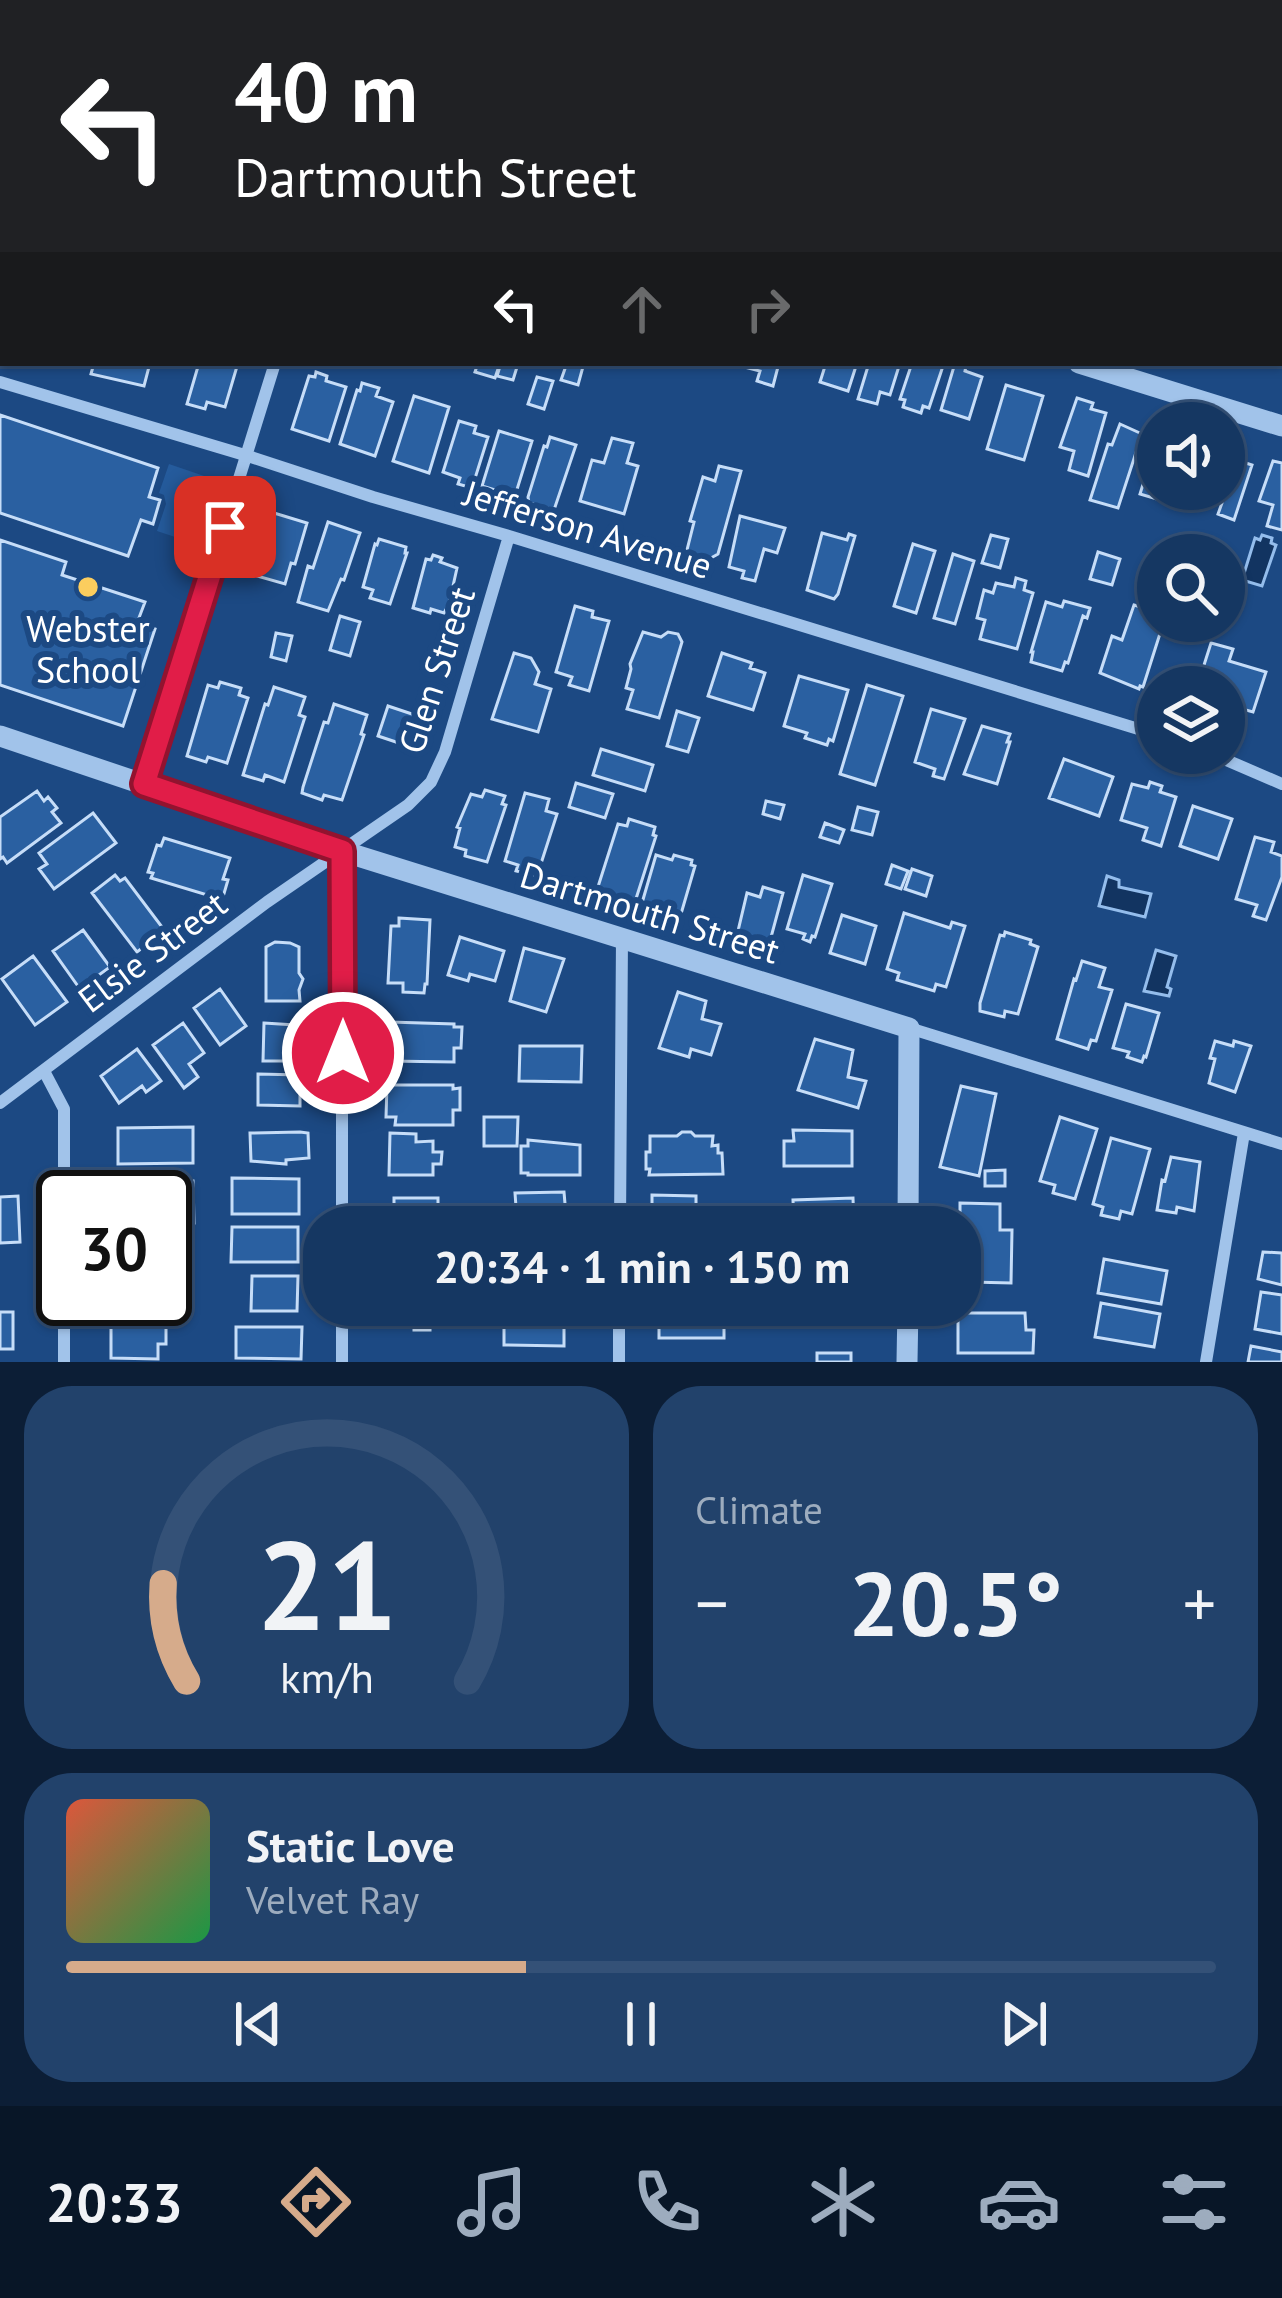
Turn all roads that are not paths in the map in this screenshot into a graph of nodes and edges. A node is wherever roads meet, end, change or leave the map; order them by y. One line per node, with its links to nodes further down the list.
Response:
1 (274, 366): 5 (street)
2 (1089, 366): 4 (street)
3 (0, 382): 5 (street, Jefferson Avenue)
4 (1282, 427)
5 (248, 455): 6 (street, Jefferson Avenue); 10 (street)
6 (509, 536): 7 (street, Jefferson Avenue); 12 (street, Glen Street)
7 (1137, 729)
8 (1, 738): 10 (street, Dartmouth Street)
9 (1245, 768): 11 (street)
10 (144, 784): 12 (street, Dartmouth Street)
11 (1282, 784)
12 (342, 851): 13 (street, Dartmouth Street); 15 (street, Elsie Street); 20 (street)
13 (622, 937): 14 (street, Dartmouth Street); 21 (street)
14 (909, 1028): 17 (street, Dartmouth Street); 22 (street)
15 (44, 1071): 16 (street, Elsie Street); 19 (street)
16 (0, 1103)
17 (1244, 1133): 18 (street, Dartmouth Street); 31 (street)
18 (1282, 1144)
19 (64, 1170)
20 (342, 1206)
21 (620, 1206)
22 (908, 1206)
23 (64, 1326): 27 (street)
24 (342, 1326): 28 (street)
25 (619, 1326): 29 (street)
26 (908, 1326): 30 (street)
27 (64, 1362)
28 (342, 1362)
29 (619, 1362)
30 (908, 1362)
31 (1207, 1362)

